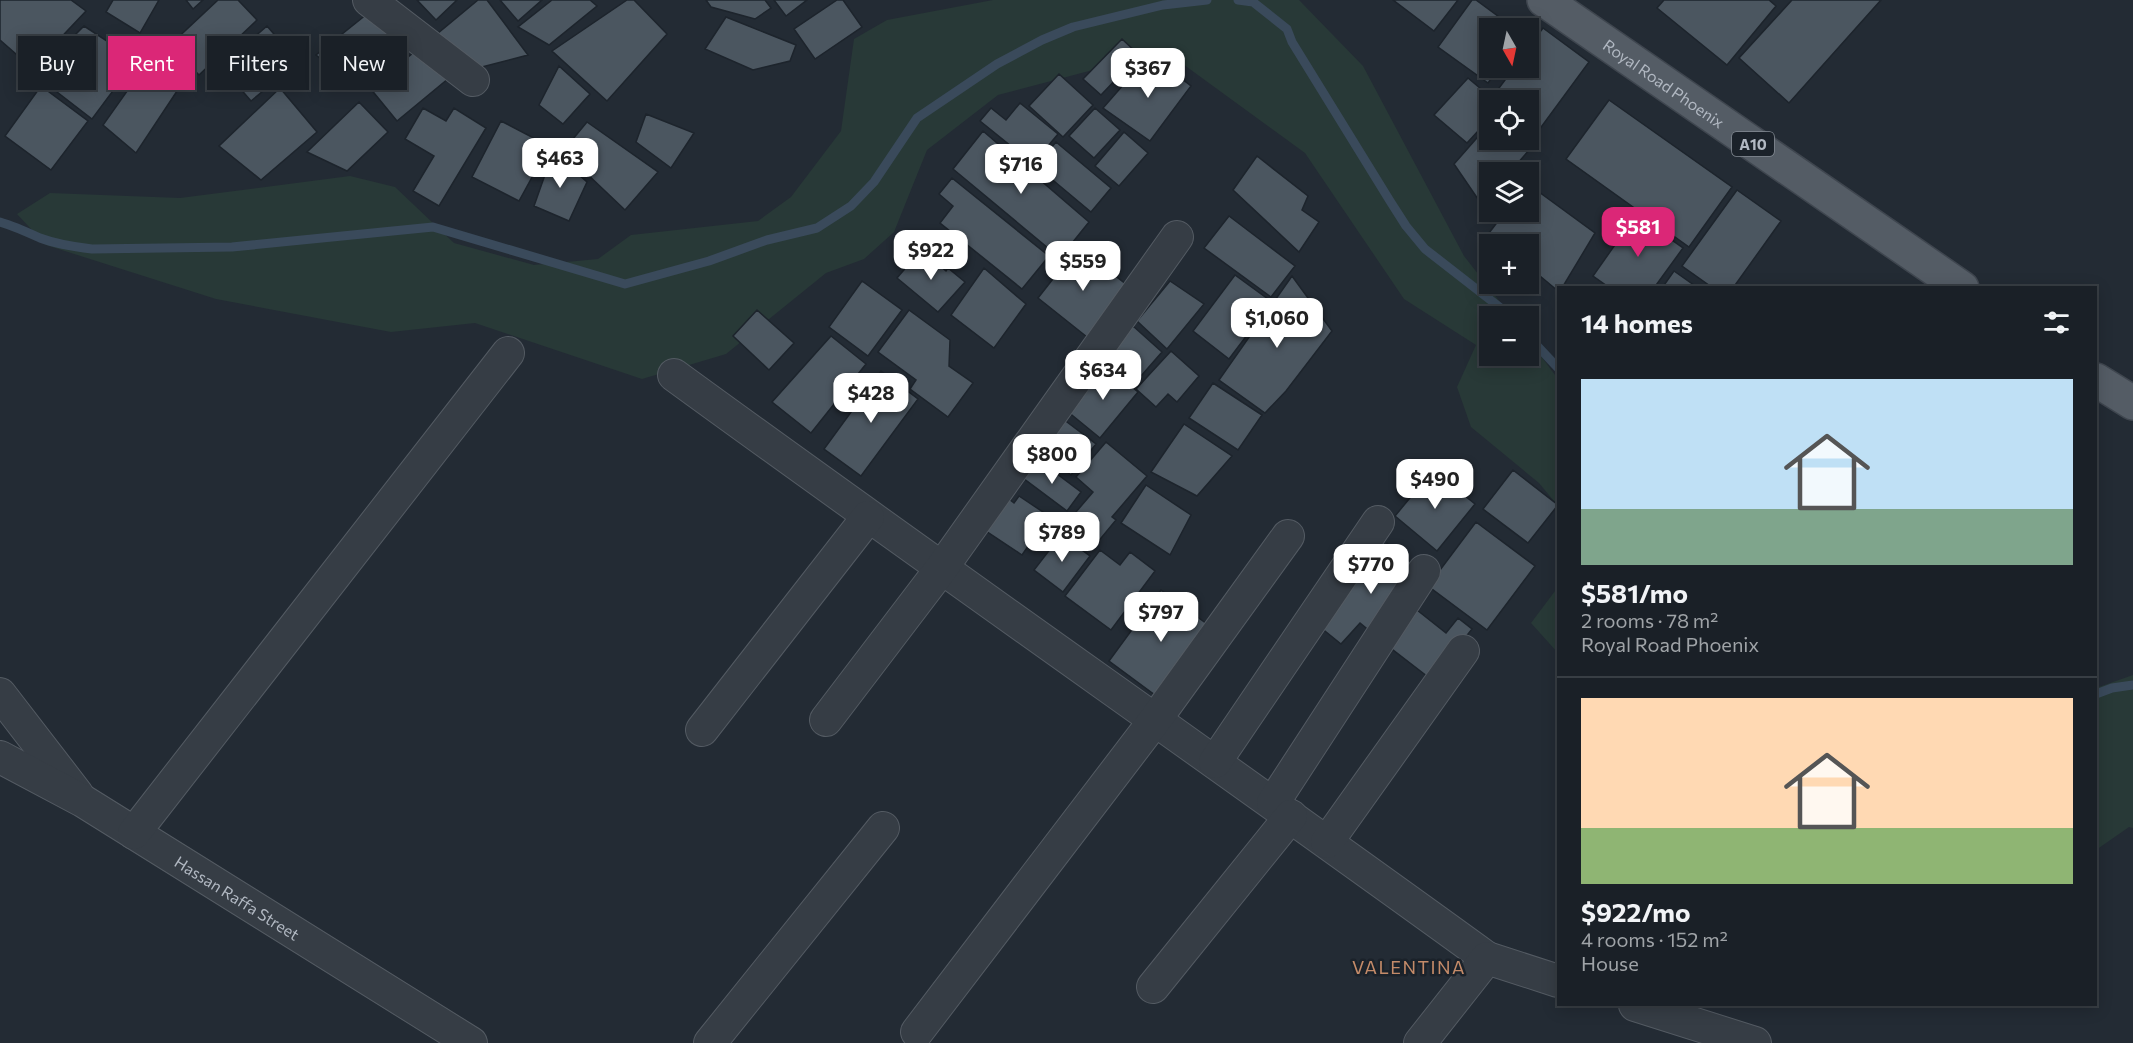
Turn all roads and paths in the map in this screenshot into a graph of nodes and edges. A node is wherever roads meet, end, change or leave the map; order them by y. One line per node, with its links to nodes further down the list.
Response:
1 (369, 0): 3 (street)
2 (1544, 0): 5 (main road, Royal Road Phoenix / A10)
3 (473, 80)
4 (1177, 237): 13 (street)
5 (1959, 286)
6 (508, 353): 25 (street)
7 (674, 375): 10 (street)
8 (2097, 381): 9 (main road)
9 (2133, 403)
10 (868, 517): 13 (street); 19 (street)
11 (1378, 522): 21 (street)
12 (1287, 536): 18 (street)
13 (941, 569): 17 (street); 18 (street)
14 (1424, 570): 23 (street)
15 (1463, 651): 26 (street)
16 (0, 694): 22 (street)
17 (826, 720)
18 (1155, 720): 21 (street); 31 (street)
19 (702, 730)
20 (0, 757): 22 (street, Hassan Raffa Street)
21 (1215, 762): 23 (street)
22 (83, 801): 25 (street, Hassan Raffa Street)
23 (1282, 810): 26 (street); 29 (street)
24 (883, 828): 33 (street)
25 (134, 833): 32 (street, Hassan Raffa Street)
26 (1327, 842): 27 (street)
27 (1487, 958): 28 (street); 34 (street)
28 (1557, 981)
29 (1153, 987)
30 (1638, 1006): 35 (street)
31 (917, 1032)
32 (471, 1043)
33 (710, 1043)
34 (1420, 1043)
35 (1755, 1043)

